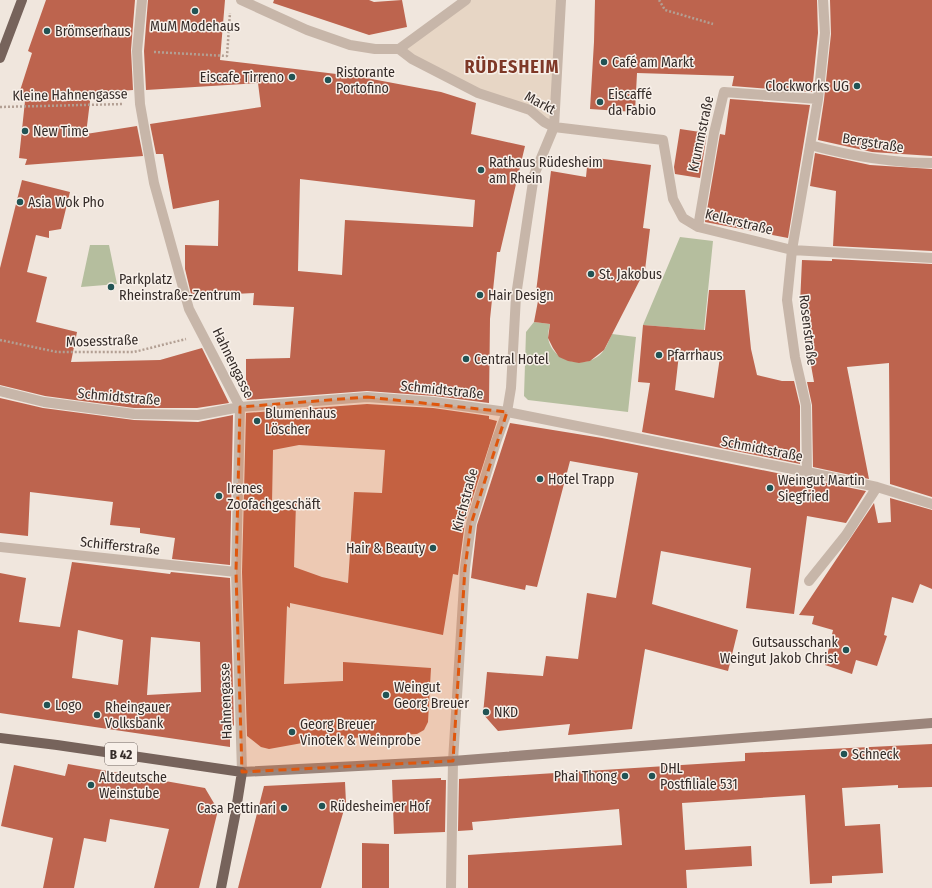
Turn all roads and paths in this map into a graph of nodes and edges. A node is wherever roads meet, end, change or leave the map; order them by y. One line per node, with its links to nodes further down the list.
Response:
1 (22, 0): 12 (main road)
2 (142, 0): 11 (street, Hahnengasse)
3 (241, 0): 10 (street)
4 (466, 0): 10 (street)
5 (561, 0): 16 (street, Markt)
6 (659, 0): 9 (path)
7 (823, 0): 13 (street)
8 (231, 7): 11 (path)
9 (713, 24)
10 (399, 49): 16 (street, Markt)
11 (137, 51): 14 (street, Hahnengasse)
12 (0, 58)
13 (818, 99): 17 (street); 19 (street, Krummstraße)
14 (140, 104): 15 (path, Kleine Hahnengasse); 22 (street, Hahnengasse)
15 (0, 107)
16 (554, 127): 19 (street, Kellerstraße); 26 (street, Kirchstraße)
17 (810, 145): 18 (street, Bergstraße); 20 (street, Rosenstraße)
18 (932, 163)
19 (698, 227): 20 (street, Kellerstraße)
20 (792, 250): 21 (street, Kellerstraße); 27 (street, Rosenstraße)
21 (932, 258)
22 (204, 335): 23 (path, Mosesstraße); 25 (street, Hahnengasse)
23 (0, 340)
24 (0, 391): 25 (street, Schmidtstraße)
25 (240, 407): 26 (street, Schmidtstraße); 31 (street, Hahnengasse)
26 (507, 412): 27 (street, Schmidtstraße); 35 (street, Kirchstraße)
27 (807, 472): 28 (street, Schmidtstraße)
28 (877, 486): 29 (street, Schmidtstraße); 32 (street)
29 (932, 504)
30 (0, 547): 31 (street, Schifferstraße)
31 (236, 572): 36 (street, Hahnengasse)
32 (809, 581)
33 (932, 723): 35 (main road)
34 (0, 738): 36 (main road, B 42)
35 (453, 761): 36 (main road); 38 (street, Kirchstraße)
36 (242, 772): 37 (main road)
37 (221, 888)
38 (451, 888)

